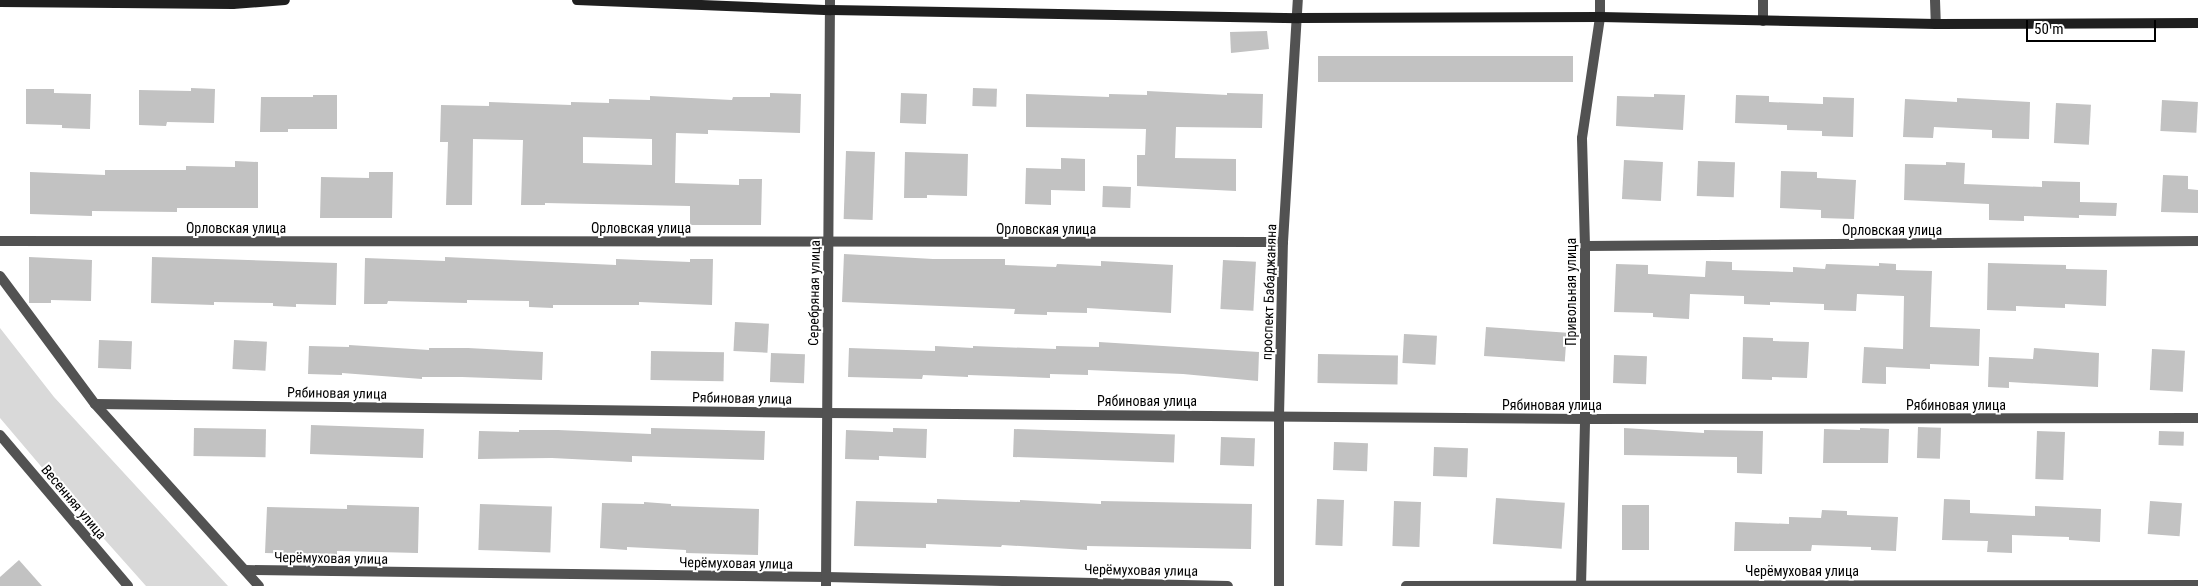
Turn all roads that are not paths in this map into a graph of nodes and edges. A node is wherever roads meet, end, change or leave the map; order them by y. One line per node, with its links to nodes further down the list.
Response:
1 (284, 0): 7 (main road)
2 (577, 0): 8 (main road)
3 (1298, 0): 10 (street, проспект Бабаджаняна)
4 (1600, 0): 9 (street, Привольная улица)
5 (1764, 0): 11 (street)
6 (1936, 0): 13 (street)
7 (0, 2)
8 (831, 5): 10 (main road); 16 (street, Серебряная улица)
9 (1600, 17): 10 (main road); 11 (main road); 18 (street, Привольная улица)
10 (1299, 18): 17 (street, проспект Бабаджаняна)
11 (1763, 22): 13 (main road)
12 (2198, 23): 13 (main road)
13 (1936, 24)
14 (0, 241): 16 (street, Орловская улица)
15 (2198, 241): 18 (street, Орловская улица)
16 (829, 242): 17 (street, Орловская улица); 21 (street, Серебряная улица)
17 (1283, 242): 22 (street, проспект Бабаджаняна)
18 (1585, 246): 24 (street, Привольная улица)
19 (0, 276): 20 (street)
20 (95, 404): 21 (street, Рябиновая улица); 26 (street)
21 (827, 413): 22 (street, Рябиновая улица); 27 (street, Серебряная улица)
22 (1279, 416): 24 (street, Рябиновая улица); 33 (street, проспект Бабаджаняна)
23 (2198, 418): 24 (street, Рябиновая улица)
24 (1585, 419): 29 (street, Привольная улица)
25 (0, 435): 30 (street, Весенняя улица)
26 (244, 570): 27 (street, Черёмуховая улица); 31 (street)
27 (826, 582): 32 (street, Черёмуховая улица)
28 (2198, 584): 29 (street, Черёмуховая улица)
29 (1581, 585): 34 (street, Черёмуховая улица)
30 (128, 586)
31 (259, 586)
32 (1228, 586)
33 (1279, 586)
34 (1406, 586)

